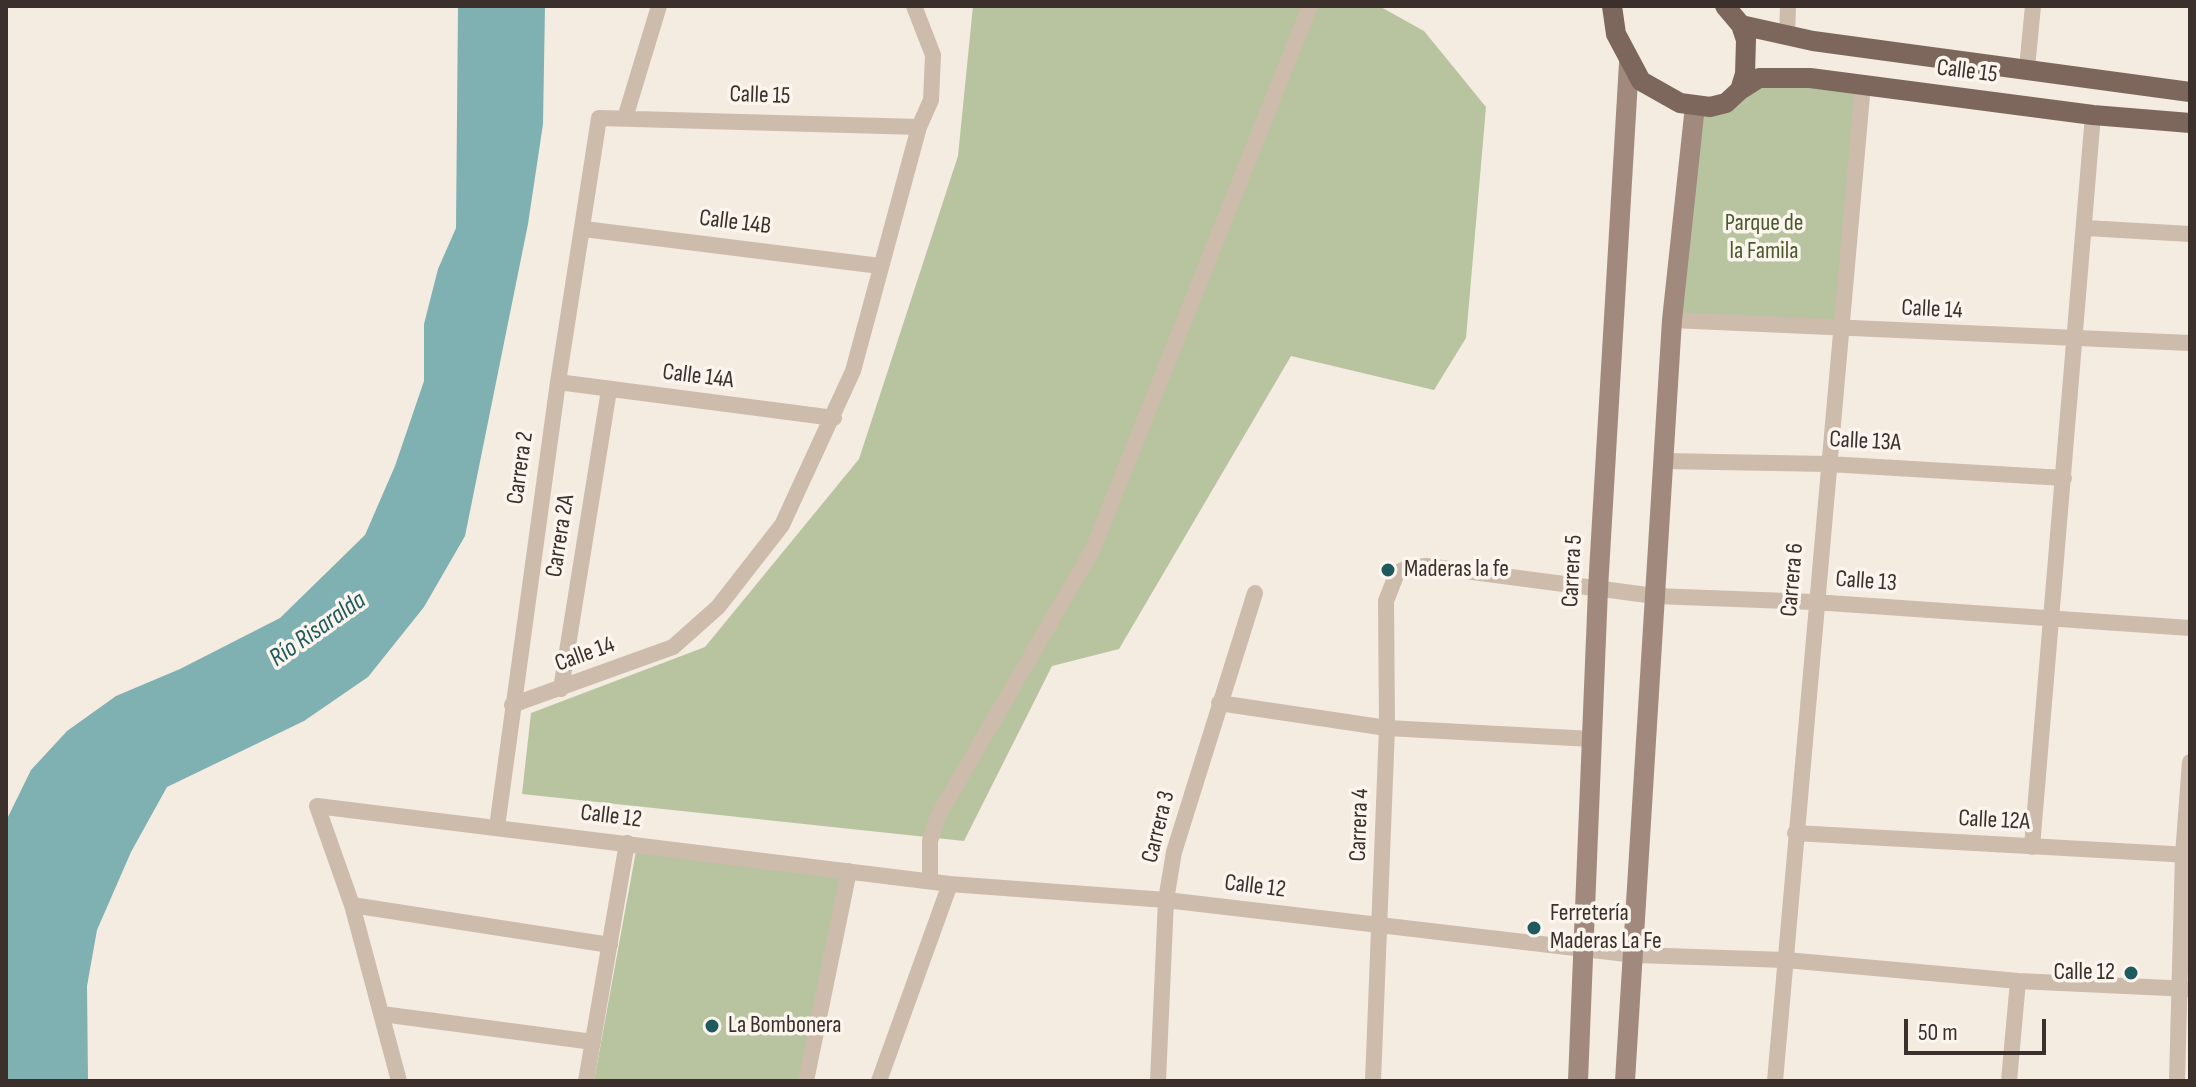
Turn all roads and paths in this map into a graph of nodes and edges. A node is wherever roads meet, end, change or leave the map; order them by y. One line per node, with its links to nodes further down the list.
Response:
1 (659, 6): 18 (street)
2 (914, 6): 20 (street)
3 (1310, 6): 54 (street)
4 (1725, 6): 8 (main road)
5 (1788, 6): 9 (street)
6 (2033, 6): 11 (street)
7 (1611, 7): 10 (main road)
8 (1741, 25): 9 (main road, Calle 15); 13 (main road)
9 (1787, 36): 11 (main road, Calle 15)
10 (1629, 63): 15 (main road); 36 (main road, Carrera 5)
11 (2027, 68): 14 (main road, Calle 15)
12 (1863, 84): 13 (main road, Calle 15); 16 (main road, Calle 15); 26 (street, Carrera 6)
13 (1740, 90): 15 (main road, Calle 15)
14 (2190, 92)
15 (1695, 106): 25 (main road)
16 (2093, 115): 19 (main road, Calle 15); 21 (street)
17 (599, 118): 18 (street, Calle 15); 22 (street, Carrera 2)
18 (625, 118): 20 (street, Calle 15)
19 (2190, 123)
20 (919, 127): 24 (street)
21 (2086, 228): 23 (street); 27 (street)
22 (584, 229): 24 (street, Calle 14B); 29 (street, Carrera 2)
23 (2190, 234)
24 (880, 266): 31 (street)
25 (1672, 320): 26 (street, Calle 14); 32 (main road)
26 (1839, 329): 27 (street, Calle 14); 33 (street, Carrera 6)
27 (2075, 341): 28 (street, Calle 14); 34 (street)
28 (2190, 343)
29 (558, 382): 30 (street, Calle 14A); 44 (street, Carrera 2)
30 (609, 390): 31 (street, Calle 14A); 42 (street, Carrera 2A)
31 (834, 418): 42 (street, Calle 14)
32 (1663, 461): 33 (street, Calle 13A); 38 (main road)
33 (1828, 464): 34 (street, Calle 13A); 39 (street, Carrera 6)
34 (2064, 478): 40 (street)
35 (1397, 573): 36 (street, Calle 13); 45 (street, Carrera 4)
36 (1598, 589): 38 (street, Calle 13); 46 (main road, Carrera 5)
37 (1255, 593): 43 (street, Carrera 3)
38 (1655, 596): 39 (street, Calle 13); 61 (main road)
39 (1814, 602): 40 (street, Calle 13); 49 (street, Carrera 6)
40 (2054, 619): 41 (street, Calle 13); 51 (street)
41 (2190, 628)
42 (561, 689): 44 (street, Calle 14)
43 (1219, 703): 45 (street); 56 (street, Carrera 3)
44 (512, 705): 48 (street, Carrera 2)
45 (1387, 728): 46 (street); 58 (street, Carrera 4)
46 (1592, 739): 60 (main road, Carrera 5)
47 (2190, 762): 52 (street)
48 (497, 827): 50 (street, Calle 12); 57 (street, Calle 12)
49 (1795, 833): 51 (street, Calle 12A); 62 (street, Carrera 6)
50 (627, 843): 53 (street, Calle 12); 59 (street)
51 (2032, 847): 52 (street, Calle 12A)
52 (2186, 855): 64 (street)
53 (849, 871): 54 (street, Calle 12); 69 (street)
54 (930, 881): 55 (street, Calle 12)
55 (950, 884): 56 (street, Calle 12); 70 (street)
56 (1166, 900): 58 (street, Calle 12); 71 (street, Carrera 3)
57 (352, 905): 59 (street); 65 (street)
58 (1380, 926): 60 (street, Calle 12); 72 (street, Carrera 4)
59 (610, 945): 66 (street)
60 (1580, 948): 61 (street, Calle 12); 73 (main road, Carrera 5)
61 (1635, 955): 62 (street, Calle 12); 74 (main road)
62 (1786, 960): 63 (street, Calle 12); 75 (street, Carrera 6)
63 (2018, 981): 64 (street, Calle 12); 76 (street)
64 (2185, 989): 77 (street)
65 (382, 1014): 66 (street); 67 (street)
66 (593, 1042): 68 (street)
67 (399, 1081)
68 (586, 1081)
69 (806, 1081)
70 (879, 1081)
71 (1158, 1081)
72 (1373, 1081)
73 (1578, 1081)
74 (1625, 1081)
75 (1775, 1081)
76 (2009, 1081)
77 (2177, 1081)

